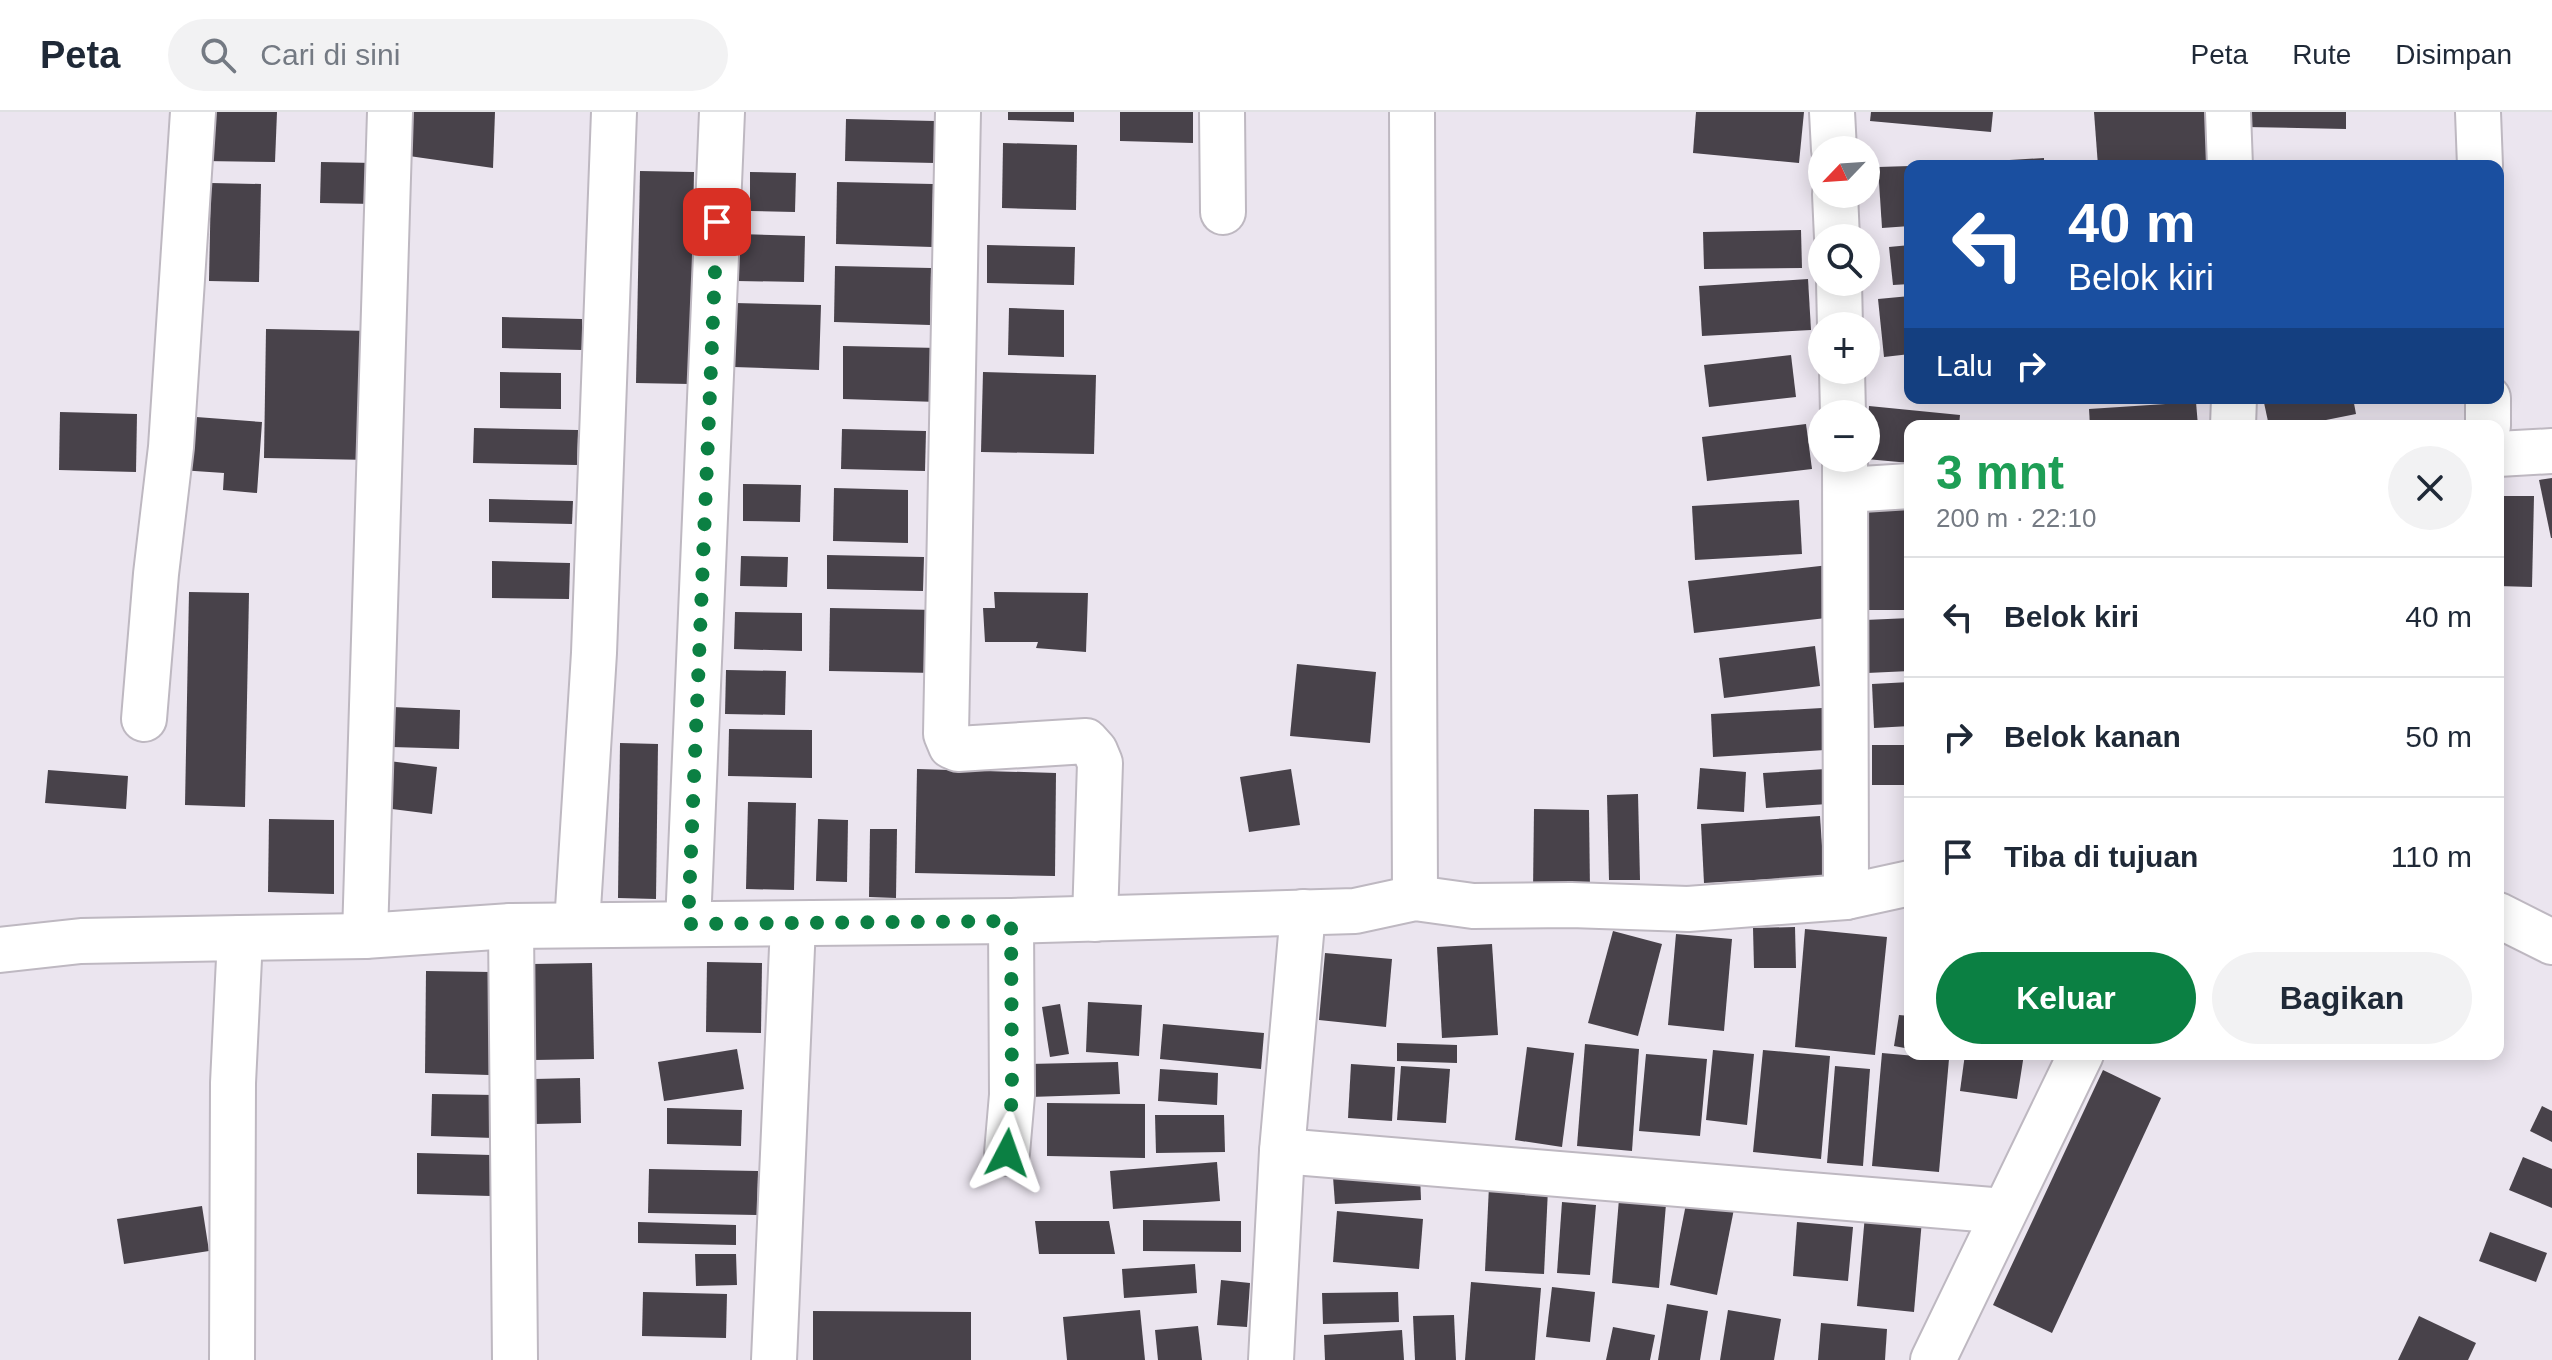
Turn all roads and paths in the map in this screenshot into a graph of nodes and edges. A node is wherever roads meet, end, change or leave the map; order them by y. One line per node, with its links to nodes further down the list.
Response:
1 (193, 112): 19 (street)
2 (390, 112): 31 (street)
3 (614, 112): 28 (street)
4 (722, 112): 27 (street)
5 (958, 112): 25 (street)
6 (1222, 112): 14 (street)
7 (1412, 112): 22 (street)
8 (1832, 112): 11 (street)
9 (2228, 112): 12 (street)
10 (2478, 112): 13 (street)
11 (1833, 136)
12 (2230, 160)
13 (2480, 160)
14 (1223, 212)
15 (2552, 451): 16 (street)
16 (2504, 454)
17 (1846, 474): 18 (street); 21 (street)
18 (1904, 485)
19 (144, 719)
20 (1904, 884): 21 (street)
21 (1846, 897): 22 (street)
22 (1415, 898): 23 (street)
23 (1303, 912): 25 (street); 36 (street)
24 (2504, 918): 33 (street)
25 (1095, 919): 26 (street)
26 (1011, 921): 29 (street); 37 (street)
27 (688, 924): 28 (street); 29 (street)
28 (577, 925): 30 (street)
29 (793, 925): 41 (street)
30 (511, 926): 31 (street); 40 (street)
31 (365, 936): 32 (street)
32 (240, 938): 34 (street); 39 (street)
33 (2552, 942)
34 (0, 950)
35 (2078, 1060): 38 (street)
36 (1282, 1151): 38 (street); 42 (street)
37 (1007, 1153)
38 (2004, 1211): 43 (street)
39 (232, 1360)
40 (515, 1360)
41 (774, 1360)
42 (1271, 1360)
43 (1933, 1360)

